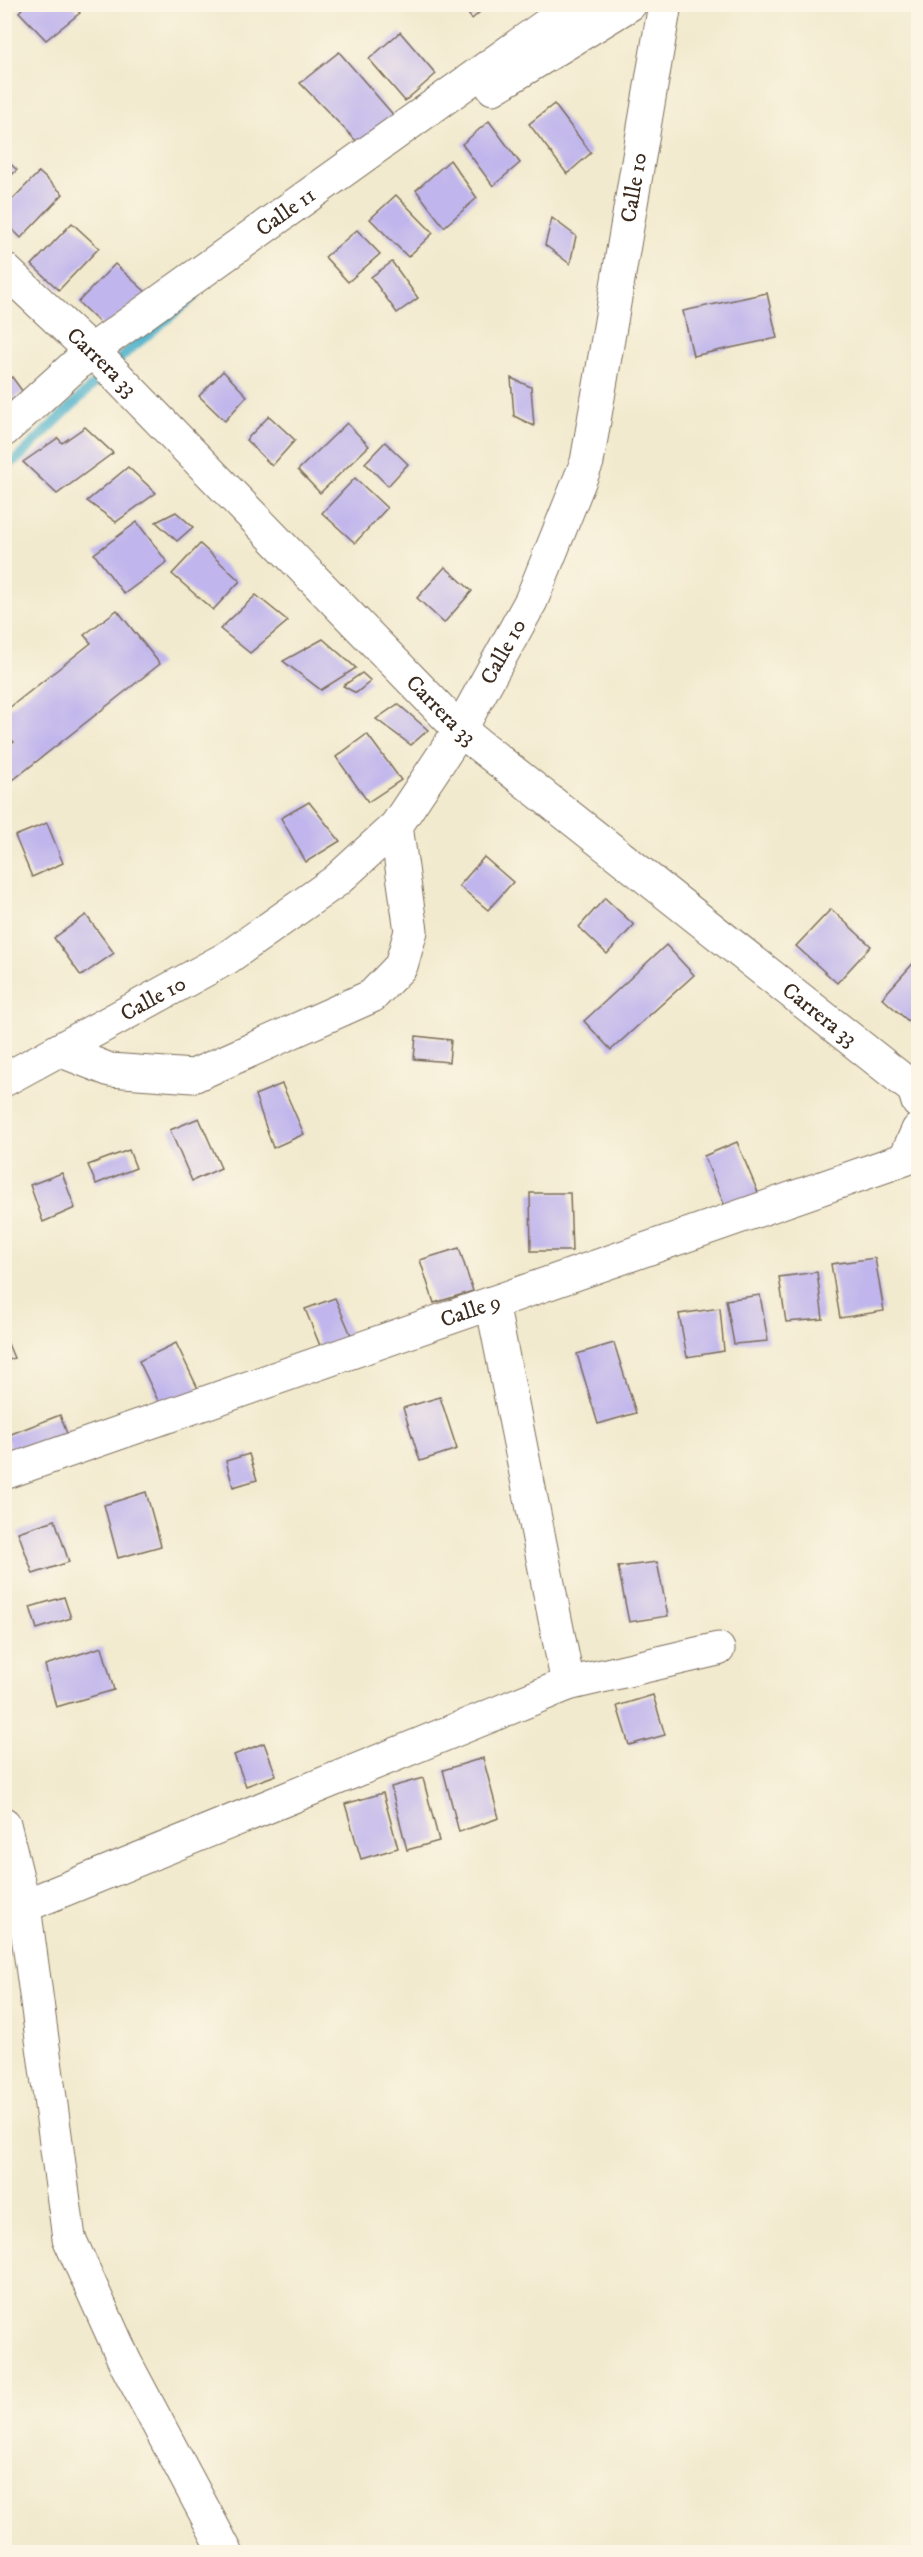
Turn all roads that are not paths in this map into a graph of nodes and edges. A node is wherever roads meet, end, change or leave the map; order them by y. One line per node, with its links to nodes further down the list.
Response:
1 (576, 4): 5 (street, Calle 11)
2 (630, 4): 5 (street, Calle 11)
3 (665, 4): 7 (street, Calle 10)
4 (4, 269): 5 (street, Carrera 33)
5 (98, 357): 6 (street, Calle 11); 7 (street, Carrera 33)
6 (4, 430)
7 (460, 730): 8 (street, Calle 10); 11 (street, Carrera 33)
8 (396, 826): 9 (street, Calle 10); 9 (street)
9 (59, 1050): 10 (street, Calle 10)
10 (4, 1080)
11 (918, 1102)
12 (918, 1130): 13 (street, Calle 9)
13 (492, 1303): 14 (street, Calle 9); 16 (street)
14 (4, 1473)
15 (718, 1649): 16 (street)
16 (568, 1684): 18 (street)
17 (4, 1824): 18 (street)
18 (24, 1906): 19 (street)
19 (226, 2553)

